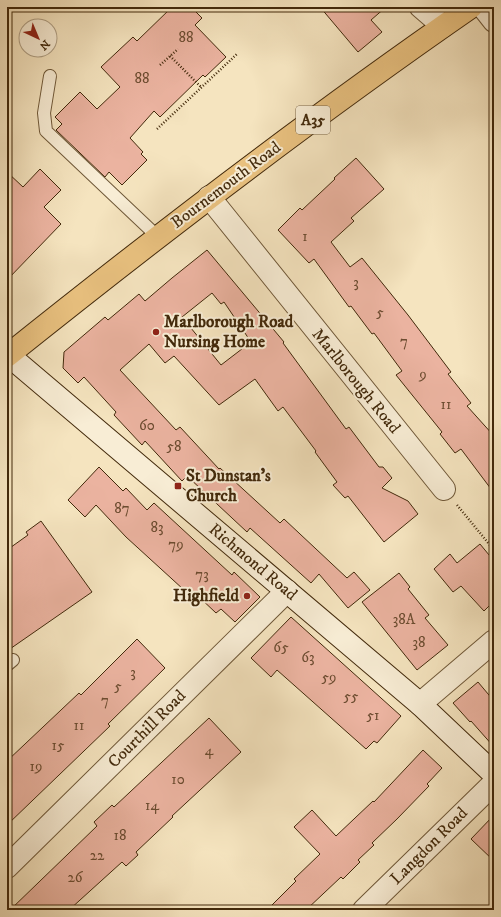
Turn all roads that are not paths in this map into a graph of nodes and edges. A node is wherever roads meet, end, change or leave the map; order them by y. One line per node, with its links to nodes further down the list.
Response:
1 (421, 7): 5 (street)
2 (471, 7): 5 (highway, Bournemouth Road / A35)
3 (483, 7): 4 (street)
4 (494, 21)
5 (443, 26): 7 (highway, Bournemouth Road / A35)
6 (50, 76): 8 (lane)
7 (209, 197): 8 (highway, Bournemouth Road / A35); 10 (street, Marlborough Road)
8 (158, 237): 9 (highway, Bournemouth Road / A35)
9 (7, 355): 11 (street, Richmond Road)
10 (444, 489)
11 (287, 591): 13 (street, Richmond Road); 16 (street, Courthill Road)
12 (494, 641): 13 (street)
13 (420, 704): 14 (street, Richmond Road)
14 (494, 774)
15 (494, 782): 17 (street, Langdon Road)
16 (7, 867)
17 (364, 910)

